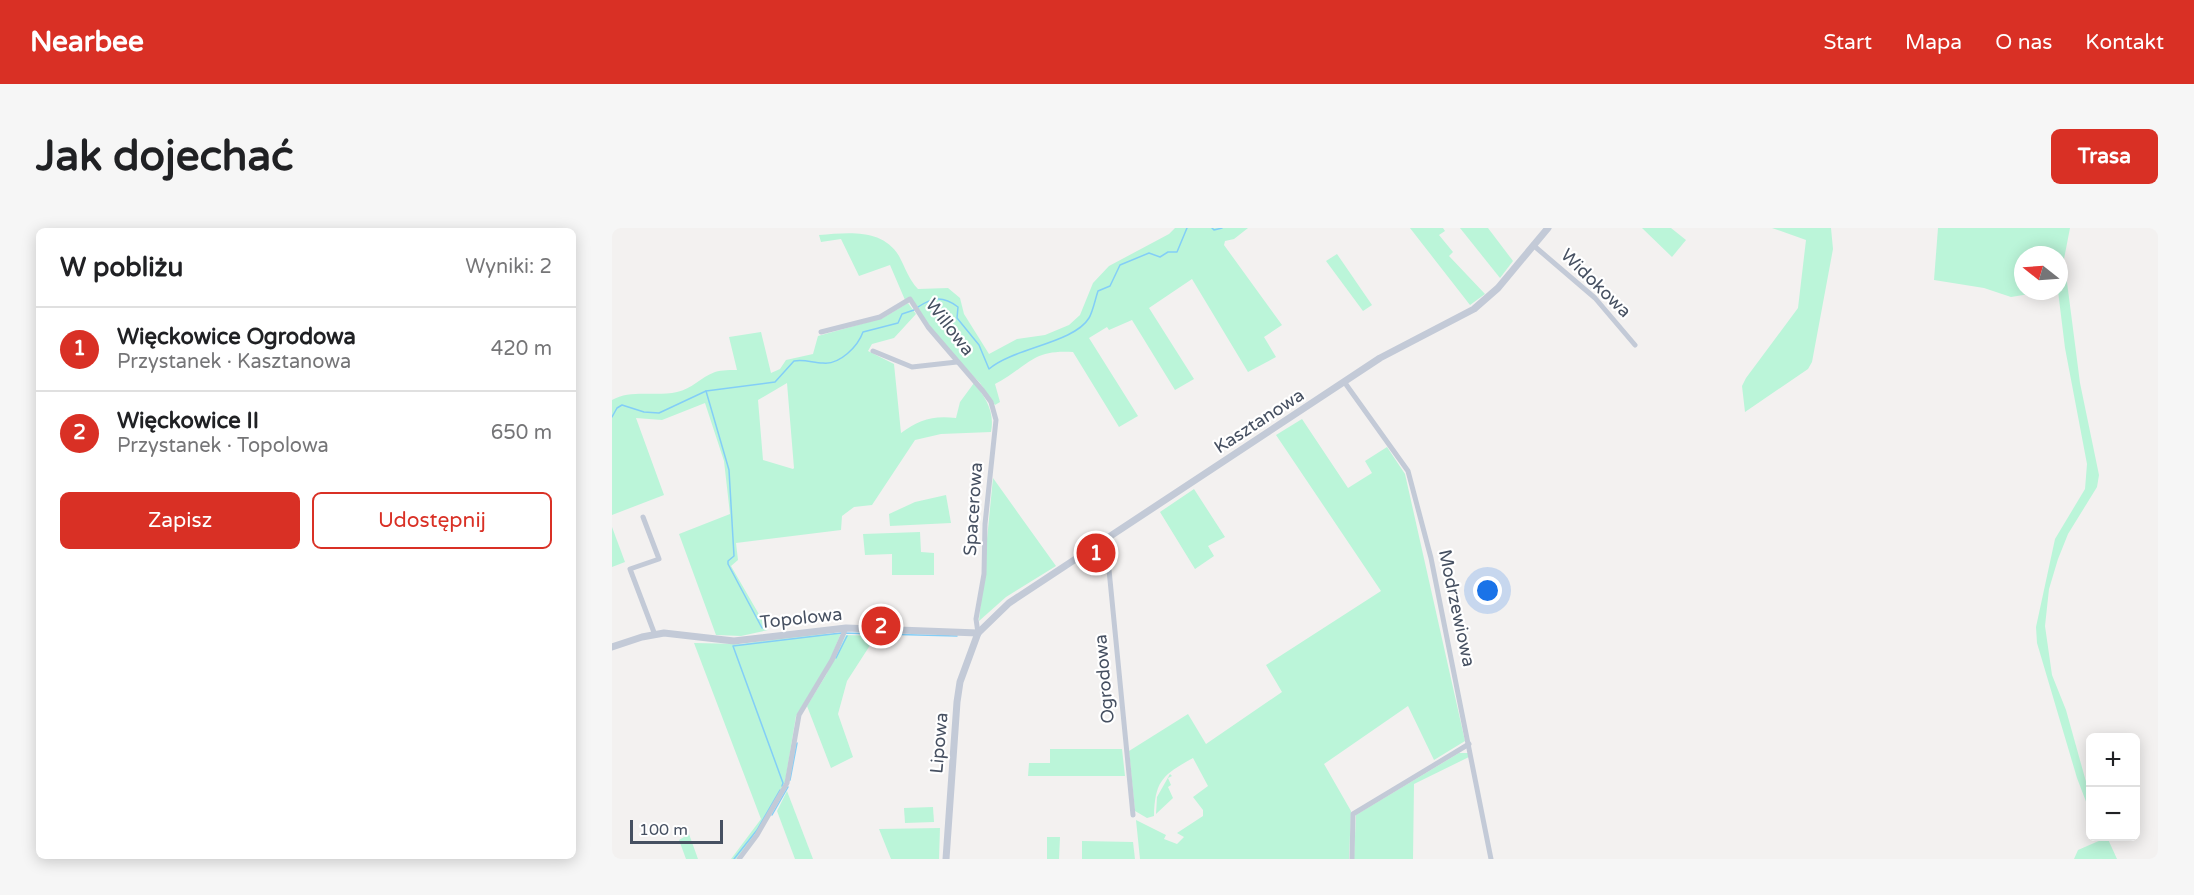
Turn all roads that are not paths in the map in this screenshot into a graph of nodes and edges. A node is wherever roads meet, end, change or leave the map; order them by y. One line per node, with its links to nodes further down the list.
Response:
1 (1548, 228): 2 (street, Kasztanowa)
2 (1533, 245): 4 (street, Widokowa); 7 (street, Kasztanowa)
3 (821, 332): 6 (street, Willowa)
4 (1635, 345)
5 (873, 351): 6 (street)
6 (957, 362): 8 (street, Willowa)
7 (1345, 383): 10 (street, Kasztanowa); 15 (street, Modrzewiowa)
8 (983, 390): 12 (street, Spacerowa)
9 (643, 518): 13 (street)
10 (1106, 539): 12 (street, Kasztanowa); 16 (street, Ogrodowa)
11 (846, 628): 12 (street, Topolowa); 13 (street, Topolowa); 17 (street)
12 (978, 633): 18 (street, Lipowa)
13 (655, 635): 14 (street, Topolowa)
14 (612, 647)
15 (1469, 744): 19 (street); 20 (street, Modrzewiowa)
16 (1133, 815)
17 (739, 859)
18 (946, 859)
19 (1352, 859)
20 (1491, 859)

